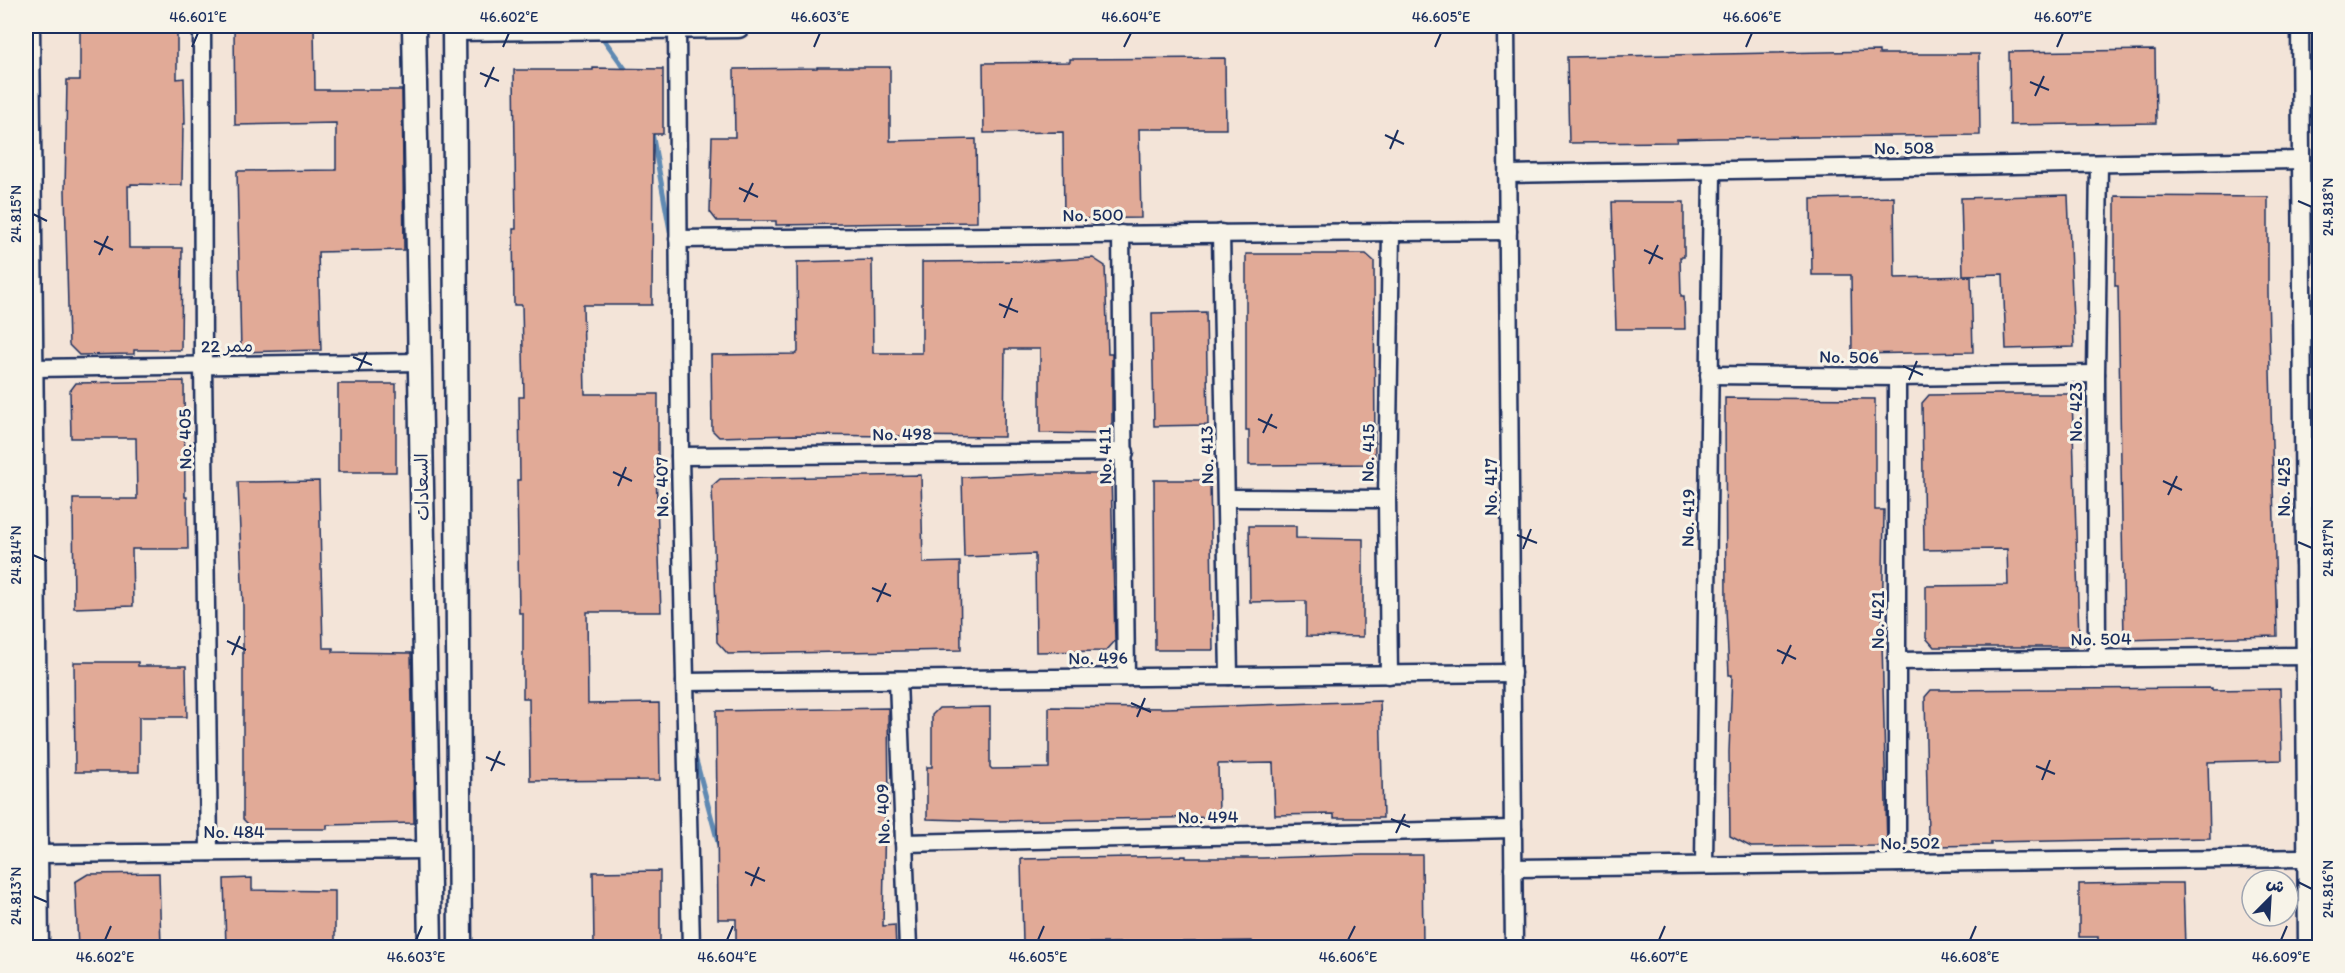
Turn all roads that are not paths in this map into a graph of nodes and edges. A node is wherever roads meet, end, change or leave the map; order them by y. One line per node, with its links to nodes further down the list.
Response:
1 (31, 26): 10 (street)
2 (202, 26): 22 (street, No. 405)
3 (414, 26): 21 (street, السعادات)
4 (677, 26): 5 (street); 9 (street); 19 (street, No. 407)
5 (738, 26)
6 (1506, 26): 14 (street, No. 417)
7 (2300, 26): 11 (street, No. 425)
8 (454, 27): 9 (street); 54 (street, السعادات)
9 (486, 27)
10 (29, 115): 20 (street)
11 (2301, 160): 12 (street, No. 508); 32 (street, No. 425)
12 (2099, 165): 13 (street, No. 508); 24 (street, No. 423)
13 (1712, 171): 14 (street, No. 508); 25 (street, No. 419)
14 (1508, 174): 15 (street, No. 417)
15 (1508, 231): 16 (street, No. 500); 36 (street, No. 417)
16 (1391, 232): 17 (street, No. 500); 31 (street, No. 415)
17 (1221, 233): 18 (street, No. 500); 30 (street, No. 413)
18 (1121, 234): 19 (street, No. 500); 27 (street, No. 411)
19 (678, 239): 28 (street, No. 407)
20 (30, 278): 23 (street)
21 (420, 362): 22 (street, ممر 22); 44 (street, السعادات)
22 (203, 366): 23 (street, ممر 22); 45 (street, No. 405)
23 (35, 368): 29 (street)
24 (2096, 374): 26 (street, No. 506); 34 (street, No. 423)
25 (1709, 375): 26 (street, No. 506); 49 (street, No. 419)
26 (1897, 377): 35 (street, No. 421)
27 (1125, 452): 28 (street, No. 498); 39 (street, No. 411)
28 (680, 456): 41 (street, No. 407)
29 (31, 489): 46 (street)
30 (1227, 498): 31 (street); 38 (street, No. 413)
31 (1387, 498): 37 (street, No. 415)
32 (2312, 563): 33 (street, No. 425)
33 (2305, 656): 34 (street, No. 504); 47 (street, No. 425)
34 (2097, 659): 35 (street, No. 504)
35 (1897, 661): 48 (street, No. 421)
36 (1512, 673): 37 (street, No. 496); 42 (street, No. 417)
37 (1389, 675): 38 (street, No. 496)
38 (1229, 676): 39 (street, No. 496)
39 (1126, 677): 40 (street, No. 496)
40 (898, 680): 41 (street, No. 496); 43 (street, No. 409)
41 (685, 682): 55 (street, No. 407)
42 (1513, 829): 43 (street, No. 494); 50 (street, No. 417)
43 (904, 843): 56 (street, No. 409)
44 (429, 850): 45 (street, No. 484); 53 (street, السعادات)
45 (209, 852): 46 (street, No. 484)
46 (39, 854): 52 (street)
47 (2306, 858): 48 (street, No. 502); 51 (street, No. 425)
48 (1898, 863): 49 (street, No. 502)
49 (1704, 865): 50 (street, No. 502)
50 (1513, 868): 57 (street, No. 417)
51 (2313, 912): 58 (street, No. 425)
52 (40, 948)
53 (430, 948)
54 (460, 948)
55 (691, 948)
56 (908, 948)
57 (1514, 948)
58 (2307, 948)

